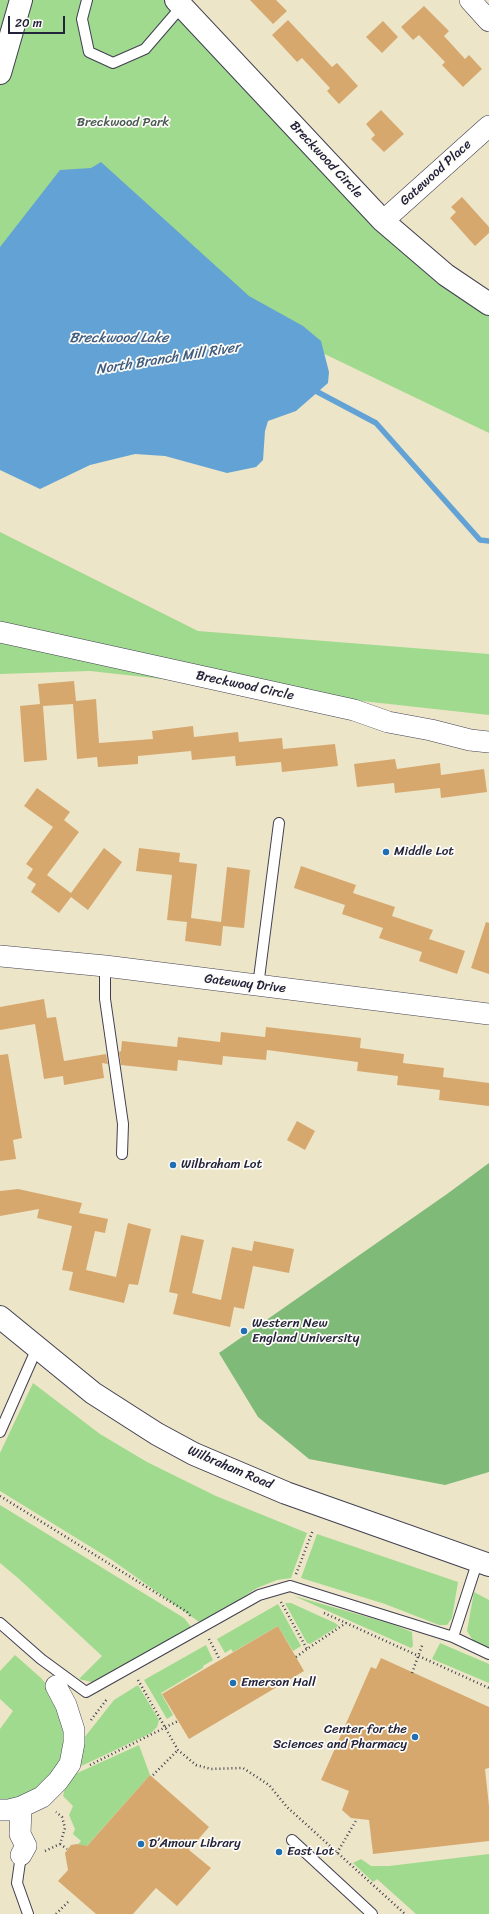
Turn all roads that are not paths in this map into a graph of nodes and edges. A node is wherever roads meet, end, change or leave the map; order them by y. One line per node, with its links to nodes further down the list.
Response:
1 (21, 0): 6 (main road)
2 (87, 0): 4 (lane)
3 (470, 0): 5 (street)
4 (179, 3): 8 (main road, Breckwood Circle)
5 (489, 21)
6 (0, 73)
7 (489, 126): 8 (street, Gatewood Place)
8 (383, 220): 9 (main road, Breckwood Circle)
9 (489, 304)
10 (0, 632): 11 (street, Breckwood Circle)
11 (489, 742)
12 (279, 823): 15 (lane)
13 (0, 956): 14 (street, Gateway Drive)
14 (105, 966): 15 (street, Gateway Drive); 17 (lane)
15 (258, 986): 16 (street, Gateway Drive)
16 (489, 1014)
17 (122, 1154)
18 (0, 1318): 19 (main road, Wilbraham Road)
19 (37, 1348): 20 (lane); 21 (main road, Wilbraham Road)
20 (0, 1432)
21 (484, 1563): 23 (lane)
22 (0, 1623): 23 (lane)
23 (453, 1637): 24 (lane)
24 (489, 1654)
25 (56, 1686): 26 (street)
26 (21, 1806): 27 (street); 29 (street)
27 (0, 1810)
28 (292, 1840): 31 (lane)
29 (21, 1855): 30 (lane)
30 (28, 1914)
31 (372, 1914)

